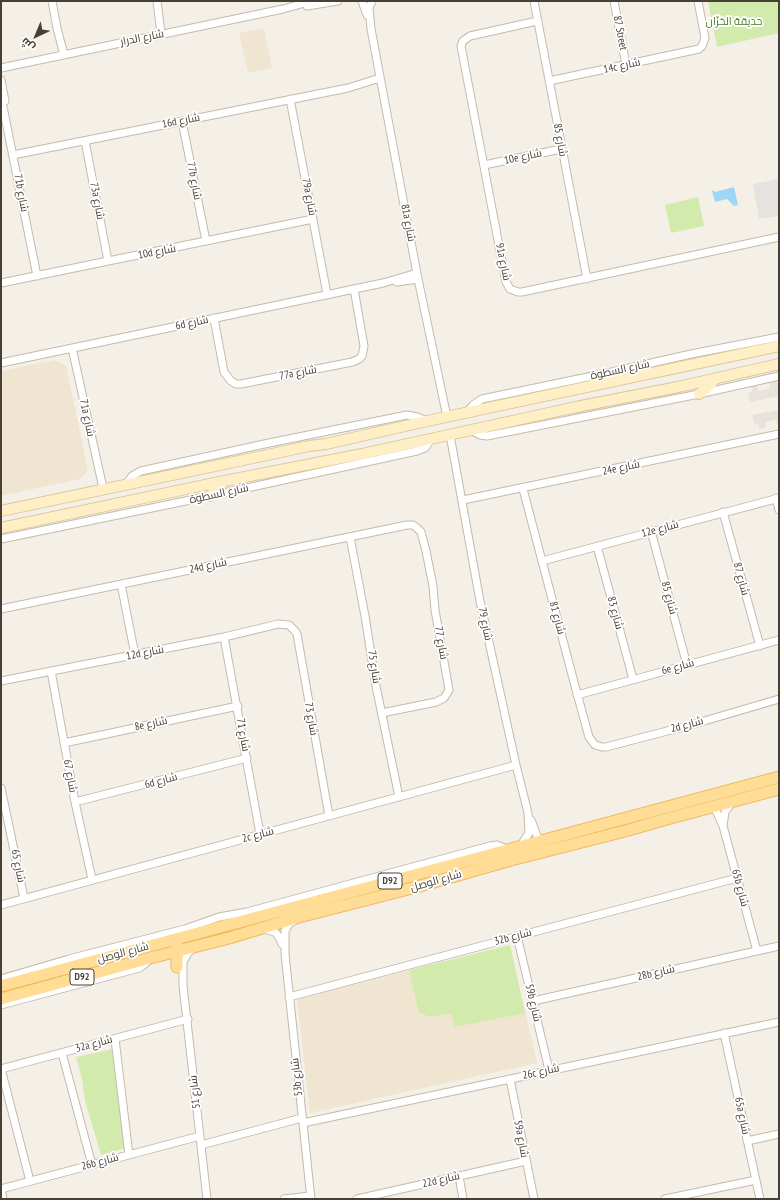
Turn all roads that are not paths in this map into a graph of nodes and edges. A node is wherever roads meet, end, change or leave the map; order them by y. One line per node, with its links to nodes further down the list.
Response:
1 (52, 1): 14 (street)
2 (158, 1): 13 (street)
3 (312, 1): 10 (street, شارع الدرار)
4 (338, 1): 10 (street, شارع الدرار)
5 (362, 1): 12 (street, 81a شارع)
6 (372, 1): 12 (street, 81a شارع)
7 (534, 1): 11 (street, شارع 85)
8 (614, 1): 15 (street, 87 Street)
9 (698, 1): 15 (street, 14c شارع)
10 (283, 9): 13 (street, شارع الدرار)
11 (537, 21): 19 (street, شارع 85); 27 (street, 91a شارع)
12 (371, 29): 18 (street, 81a شارع)
13 (164, 34): 14 (street, شارع الدرار)
14 (61, 55): 16 (street, شارع الدرار)
15 (626, 65): 19 (street, 14c شارع)
16 (1, 68)
17 (1, 80): 22 (street, 71b شارع)
18 (380, 81): 21 (street, 16d شارع); 33 (street, 81a شارع)
19 (549, 81): 25 (street, شارع 85)
20 (1, 97): 22 (street, 71b شارع)
21 (290, 99): 23 (street, 16d شارع); 28 (street, 79a شارع)
22 (4, 110): 26 (street, 71b شارع)
23 (182, 121): 24 (street, 16d شارع); 30 (street, 77b شارع)
24 (85, 141): 26 (street, 16d شارع); 31 (street, 73a شارع)
25 (561, 149): 27 (street, 10e شارع); 34 (street, شارع 85)
26 (13, 155): 32 (street, 71b شارع)
27 (484, 165): 34 (street, 91a شارع)
28 (313, 219): 30 (street, 10d شارع); 37 (street, 79a شارع)
29 (779, 237): 34 (street, 91a شارع)
30 (206, 242): 31 (street, 10d شارع)
31 (108, 261): 32 (street, 10d شارع)
32 (37, 276): 35 (street, 10d شارع)
33 (418, 276): 36 (street, 6d شارع); 50 (street, 81a شارع)
34 (587, 279)
35 (1, 283)
36 (354, 289): 37 (street, 6d شارع); 38 (street, 77a شارع)
37 (327, 294): 38 (street, 6d شارع)
38 (214, 318): 41 (street, 6d شارع)
39 (779, 337): 49 (street, شارع السطوة)
40 (779, 346): 46 (main road, شارع السطوة)
41 (72, 348): 42 (street, 6d شارع); 60 (street, 71a شارع)
42 (1, 363)
43 (779, 364): 45 (main road, شارع السطوة)
44 (779, 376): 47 (street, شارع السطوة)
45 (715, 379): 47 (main road); 48 (main road, شارع السطوة)
46 (599, 384): 48 (main road); 49 (main road, شارع السطوة)
47 (699, 394): 52 (street, شارع السطوة)
48 (576, 406): 52 (main road, شارع السطوة)
49 (466, 413): 50 (main road, شارع السطوة)
50 (447, 417): 51 (main road, شارع السطوة)
51 (427, 421): 56 (main road, شارع السطوة); 59 (street, شارع السطوة)
52 (471, 430): 54 (main road, شارع السطوة)
53 (779, 434): 61 (street, 24e شارع)
54 (450, 435): 55 (main road, شارع السطوة); 64 (street, شارع 79)
55 (432, 438): 57 (main road, شارع السطوة); 62 (street, شارع السطوة)
56 (326, 444): 57 (main road); 59 (main road, شارع السطوة)
57 (294, 468): 58 (main road, شارع السطوة)
58 (224, 481): 62 (main road); 68 (main road, شارع السطوة)
59 (127, 483): 60 (main road, شارع السطوة)
60 (103, 488): 66 (main road, شارع السطوة); 68 (main road)
61 (523, 488): 64 (street, 24e شارع); 75 (street, شارع 81)
62 (210, 496): 73 (street, شارع السطوة)
63 (777, 498): 65 (street); 67 (street, 12e شارع)
64 (463, 500): 94 (street, شارع 79)
65 (779, 510)
66 (1, 511)
67 (723, 512): 71 (street, 12e شارع); 81 (street, شارع 87)
68 (76, 513): 70 (main road, شارع السطوة)
69 (415, 526): 72 (street, 24d شارع); 90 (street, شارع 77)
70 (1, 528)
71 (651, 531): 74 (street, 12e شارع); 83 (street, شارع 85)
72 (350, 537): 76 (street, 24d شارع); 90 (street, شارع 75)
73 (1, 539)
74 (598, 546): 75 (street, 12e شارع); 85 (street, شارع 83)
75 (542, 561): 87 (street, شارع 81)
76 (121, 584): 77 (street, 24d شارع); 82 (street)
77 (1, 609)
78 (289, 625): 79 (street, 12d شارع); 104 (street, شارع 73)
79 (224, 637): 82 (street, 12d شارع); 89 (street, شارع 71)
80 (779, 640): 81 (street, 6e شارع)
81 (760, 646): 83 (street, 6e شارع)
82 (135, 655): 84 (street, 12d شارع)
83 (687, 665): 85 (street, 6e شارع)
84 (51, 671): 86 (street, 12d شارع); 91 (street, شارع 67)
85 (633, 679): 87 (street, 6e شارع)
86 (1, 681)
87 (577, 694): 92 (street, شارع 81)
88 (779, 699): 92 (street, 2d شارع)
89 (238, 706): 91 (street, 8e شارع); 93 (street, شارع 71)
90 (382, 713): 99 (street, شارع 75)
91 (64, 743): 100 (street, شارع 67)
92 (595, 745)
93 (247, 758): 100 (street, 6d شارع); 106 (street, شارع 71)
94 (516, 765): 99 (street, 2c شارع); 103 (street, شارع 79)
95 (779, 777): 107 (main road, شارع الوصل / D92)
96 (779, 780): 102 (main road)
97 (1, 788): 112 (street, شارع 65)
98 (779, 789): 101 (main road, شارع الوصل / D92)
99 (399, 797): 104 (street, 2c شارع)
100 (75, 802): 111 (street, شارع 67)
101 (732, 802): 102 (main road, شارع الوصل / D92); 105 (street)
102 (714, 806): 105 (street, 65b شارع); 109 (main road, شارع الوصل / D92)
103 (528, 813): 107 (street, شارع 79); 108 (street, شارع 79)
104 (329, 816): 106 (street, 2c شارع)
105 (723, 826): 110 (street, 65b شارع)
106 (260, 834): 111 (street, 2c شارع)
107 (539, 841): 108 (main road, شارع الوصل / D92); 109 (main road)
108 (520, 846): 109 (main road, شارع الوصل / D92)
109 (509, 855): 114 (main road, شارع الوصل / D92); 115 (main road, شارع الوصل / D92); 126 (street)
110 (737, 878): 117 (street, 32b شارع); 121 (street, 65b شارع)
111 (92, 879): 112 (street, 2c شارع)
112 (24, 898): 113 (street, 2c شارع)
113 (1, 905)
114 (267, 914): 120 (main road); 127 (main road, شارع الوصل / D92)
115 (299, 917): 116 (main road, شارع الوصل / D92); 122 (street, 53b شارع)
116 (261, 928): 118 (main road, شارع الوصل / D92); 122 (street, 53b شارع)
117 (517, 936): 129 (street, 32b شارع); 131 (street, 59b شارع)
118 (195, 946): 120 (main road, شارع الوصل / D92); 128 (street, شارع 51)
119 (779, 946): 121 (street, 28b شارع)
120 (176, 951): 123 (main road, شارع الوصل / D92); 125 (main road)
121 (757, 951): 131 (street, 28b شارع)
122 (285, 954): 129 (street, 53b شارع)
123 (163, 955): 124 (main road, شارع الوصل / D92); 125 (street)
124 (150, 958): 130 (main road, شارع الوصل / D92); 132 (street)
125 (177, 967): 128 (street, شارع 51)
126 (1, 978)
127 (1, 986)
128 (183, 986): 133 (street, شارع 51)
129 (289, 997): 141 (street, 53b شارع)
130 (1, 999)
131 (533, 1001): 139 (street, 59b شارع)
132 (1, 1005)
133 (188, 1019): 136 (street, 32a شارع); 143 (street, شارع 51)
134 (779, 1022): 135 (street, 26c شارع)
135 (724, 1033): 139 (street, 26c شارع); 144 (street, 65a شارع)
136 (115, 1038): 137 (street, 32a شارع); 146 (street)
137 (62, 1053): 138 (street, 32a شارع); 148 (street)
138 (1, 1069): 151 (street)
139 (549, 1070): 140 (street, 26c شارع)
140 (510, 1079): 141 (street, 26c شارع); 147 (street, 59a شارع)
141 (302, 1121): 145 (street, 26c شارع); 153 (street, 53b شارع)
142 (779, 1134): 144 (street)
143 (200, 1136): 145 (street, شارع 51); 146 (street, 26b شارع)
144 (747, 1141): 150 (street, 65a شارع)
145 (201, 1145): 155 (street, شارع 51)
146 (129, 1155): 148 (street, 26b شارع)
147 (526, 1161): 149 (street, 22d شارع); 159 (street, 59a شارع)
148 (92, 1165): 151 (street, 26b شارع)
149 (459, 1176): 157 (street, 22d شارع); 158 (street)
150 (756, 1180): 160 (street); 161 (street, 65a شارع)
151 (30, 1181): 152 (street, 26b شارع)
152 (1, 1189): 154 (street)
153 (310, 1198): 156 (street)
154 (3, 1199)
155 (207, 1199)
156 (284, 1199)
157 (357, 1199)
158 (463, 1199)
159 (534, 1199)
160 (665, 1199)
161 (760, 1199)

